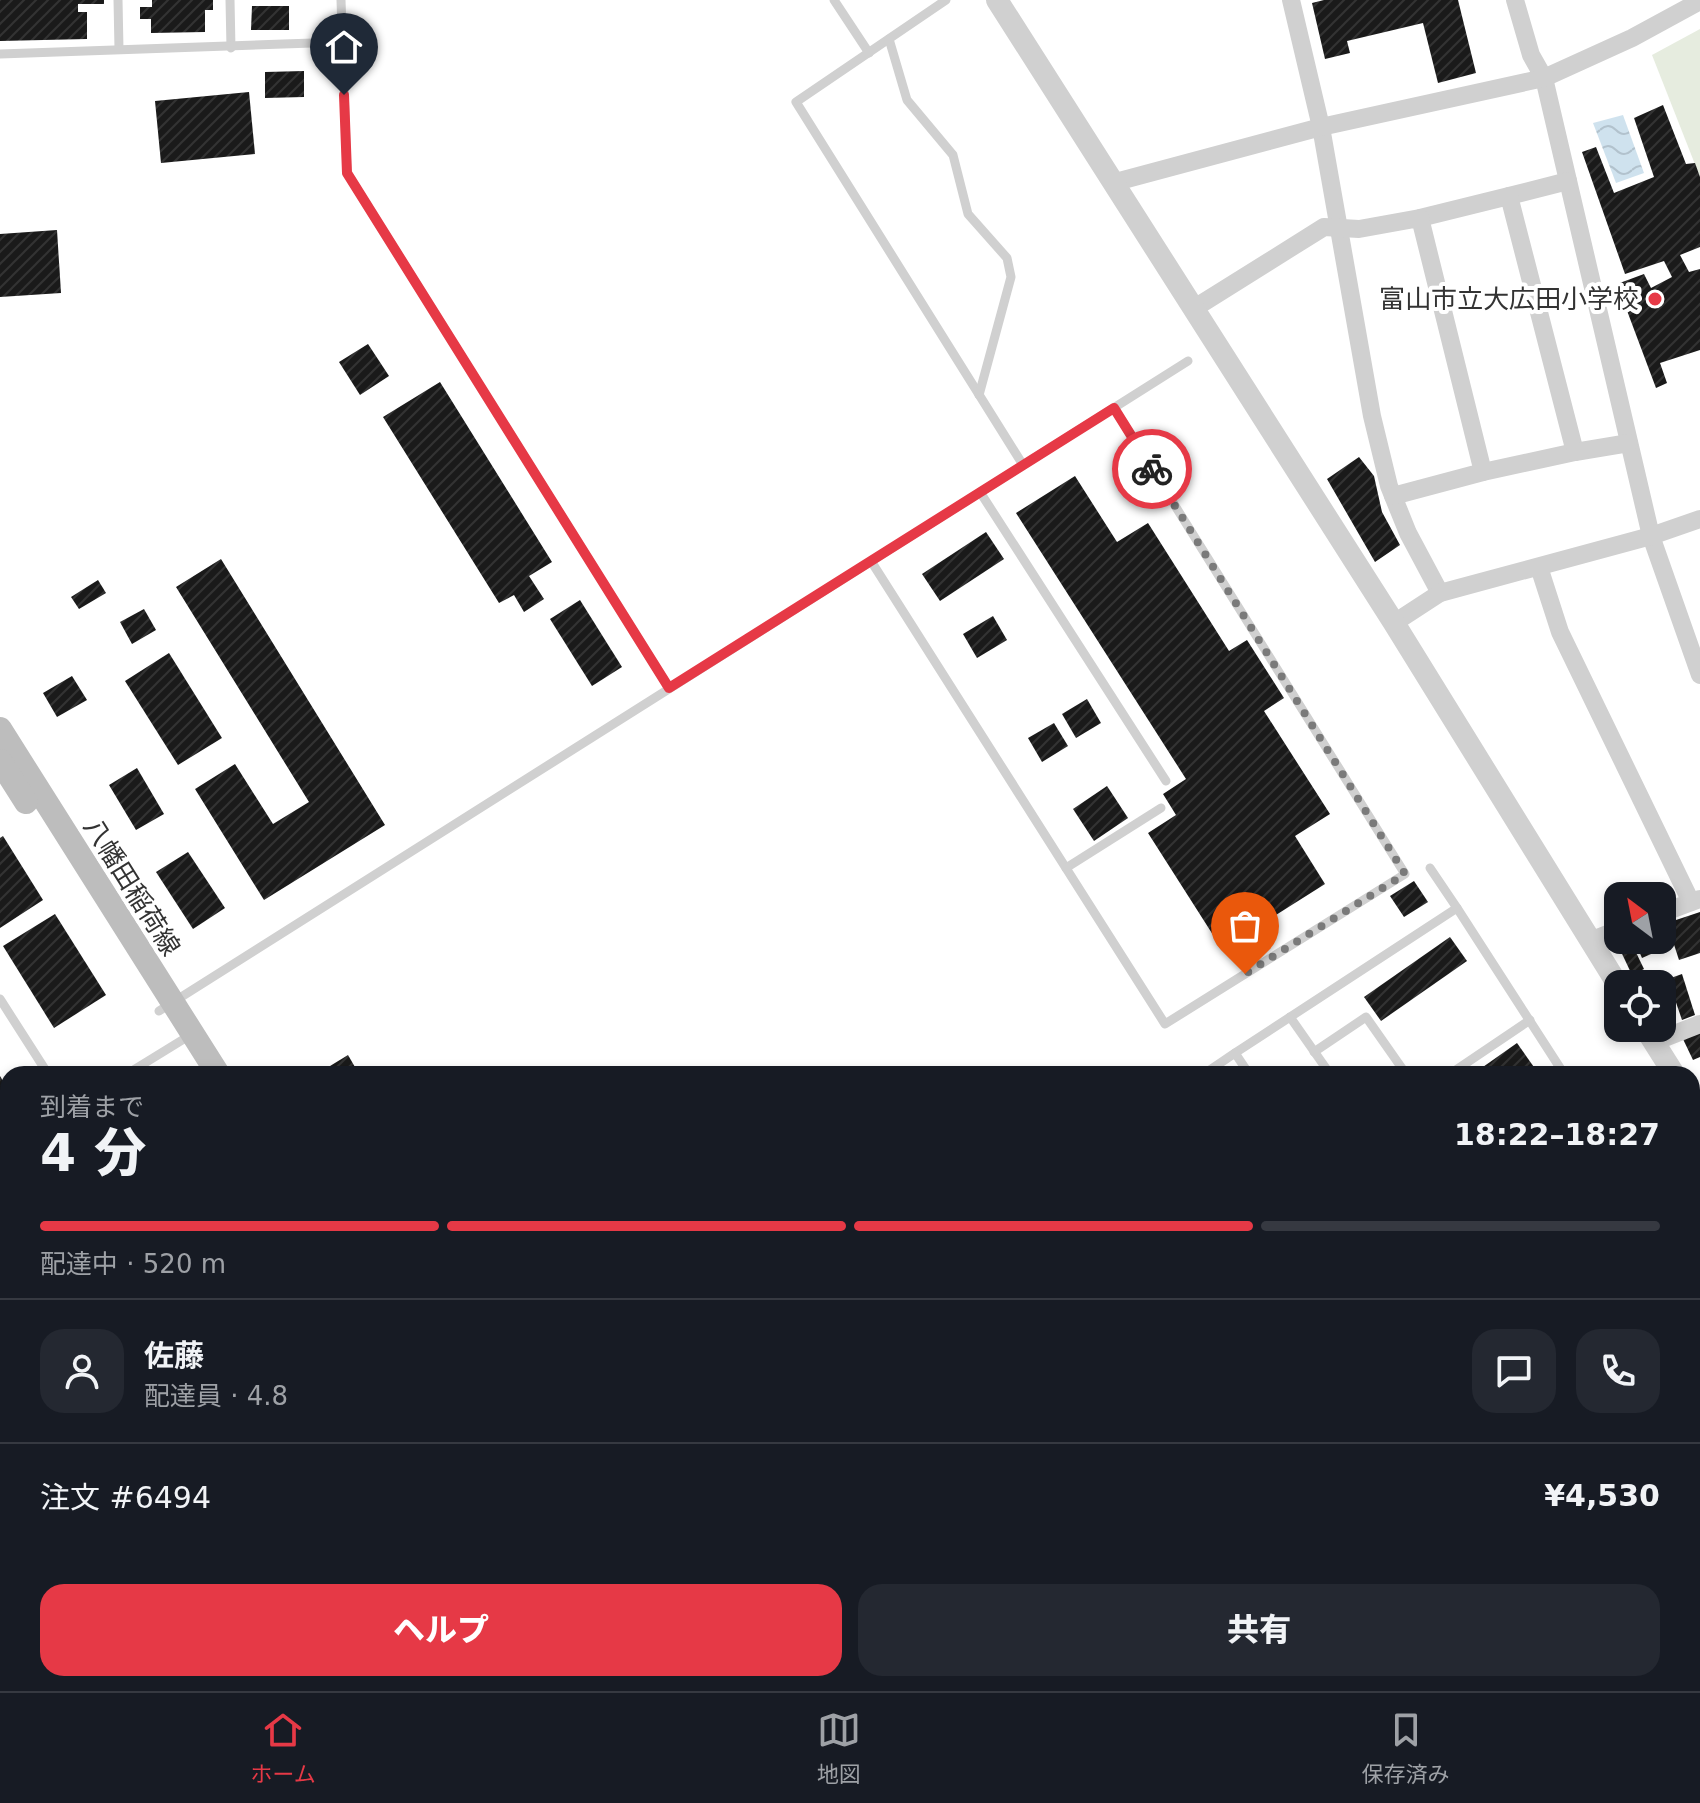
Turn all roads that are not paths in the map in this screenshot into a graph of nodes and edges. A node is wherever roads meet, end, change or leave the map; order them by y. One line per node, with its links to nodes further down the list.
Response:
1 (118, 0): 13 (lane)
2 (230, 0): 12 (lane)
3 (341, 0): 11 (lane)
4 (834, 0): 14 (lane)
5 (946, 0): 10 (lane)
6 (997, 0): 19 (street)
7 (1291, 0): 17 (street)
8 (1515, 0): 16 (street)
9 (1700, 1): 16 (street)
10 (889, 39): 14 (lane); 25 (lane)
11 (342, 42): 12 (lane); 40 (lane)
12 (231, 48): 13 (lane)
13 (119, 49): 15 (lane)
14 (869, 53): 25 (lane)
15 (0, 54)
16 (1544, 78): 17 (street); 18 (street)
17 (1321, 127): 19 (street); 22 (street)
18 (1568, 181): 20 (street); 27 (street)
19 (1112, 183): 23 (street)
20 (1509, 196): 21 (street); 28 (street)
21 (1420, 218): 22 (street); 30 (street)
22 (1337, 230): 23 (street); 32 (street)
23 (1193, 309): 38 (street)
24 (1188, 361): 26 (lane)
25 (979, 395): 29 (lane)
26 (1114, 408): 29 (lane); 45 (lane)
27 (1629, 443): 28 (street); 34 (street)
28 (1575, 452): 30 (street)
29 (1023, 465): 31 (lane)
30 (1483, 472): 32 (street)
31 (980, 492): 35 (lane); 43 (lane)
32 (1393, 496): 37 (street)
33 (1700, 519): 34 (street)
34 (1651, 536): 36 (street); 39 (street)
35 (871, 561): 40 (lane); 45 (lane)
36 (1539, 567): 37 (street); 47 (street)
37 (1440, 593): 38 (street)
38 (1394, 623): 51 (street)
39 (1698, 663)
40 (669, 688): 54 (lane)
41 (0, 729): 54 (main road, 八幡田稲荷線)
42 (0, 761): 54 (main road, 八幡田稲荷線)
43 (1166, 781)
44 (1161, 808): 45 (lane)
45 (1066, 868)
46 (1430, 868): 48 (lane)
47 (1696, 901): 49 (street)
48 (1457, 908): 55 (lane); 56 (lane)
49 (1676, 908)
50 (1604, 936): 51 (street)
51 (1590, 941): 52 (street)
52 (1608, 970)
53 (0, 999): 63 (lane)
54 (165, 1007): 59 (main road, 八幡田稲荷線)
55 (1290, 1017): 61 (lane); 62 (lane)
56 (1530, 1020): 71 (lane); 72 (lane)
57 (1700, 1024): 58 (street)
58 (1676, 1029)
59 (186, 1038): 64 (lane); 65 (main road, 八幡田稲荷線); 66 (main road, 八幡田稲荷線)
60 (1653, 1042): 73 (street)
61 (1314, 1052): 69 (lane); 70 (lane)
62 (1235, 1053): 67 (lane); 68 (lane)
63 (43, 1066)
64 (140, 1066)
65 (196, 1066)
66 (211, 1066)
67 (1216, 1066)
68 (1244, 1066)
69 (1324, 1066)
70 (1400, 1066)
71 (1462, 1066)
72 (1559, 1066)
73 (1669, 1066)

